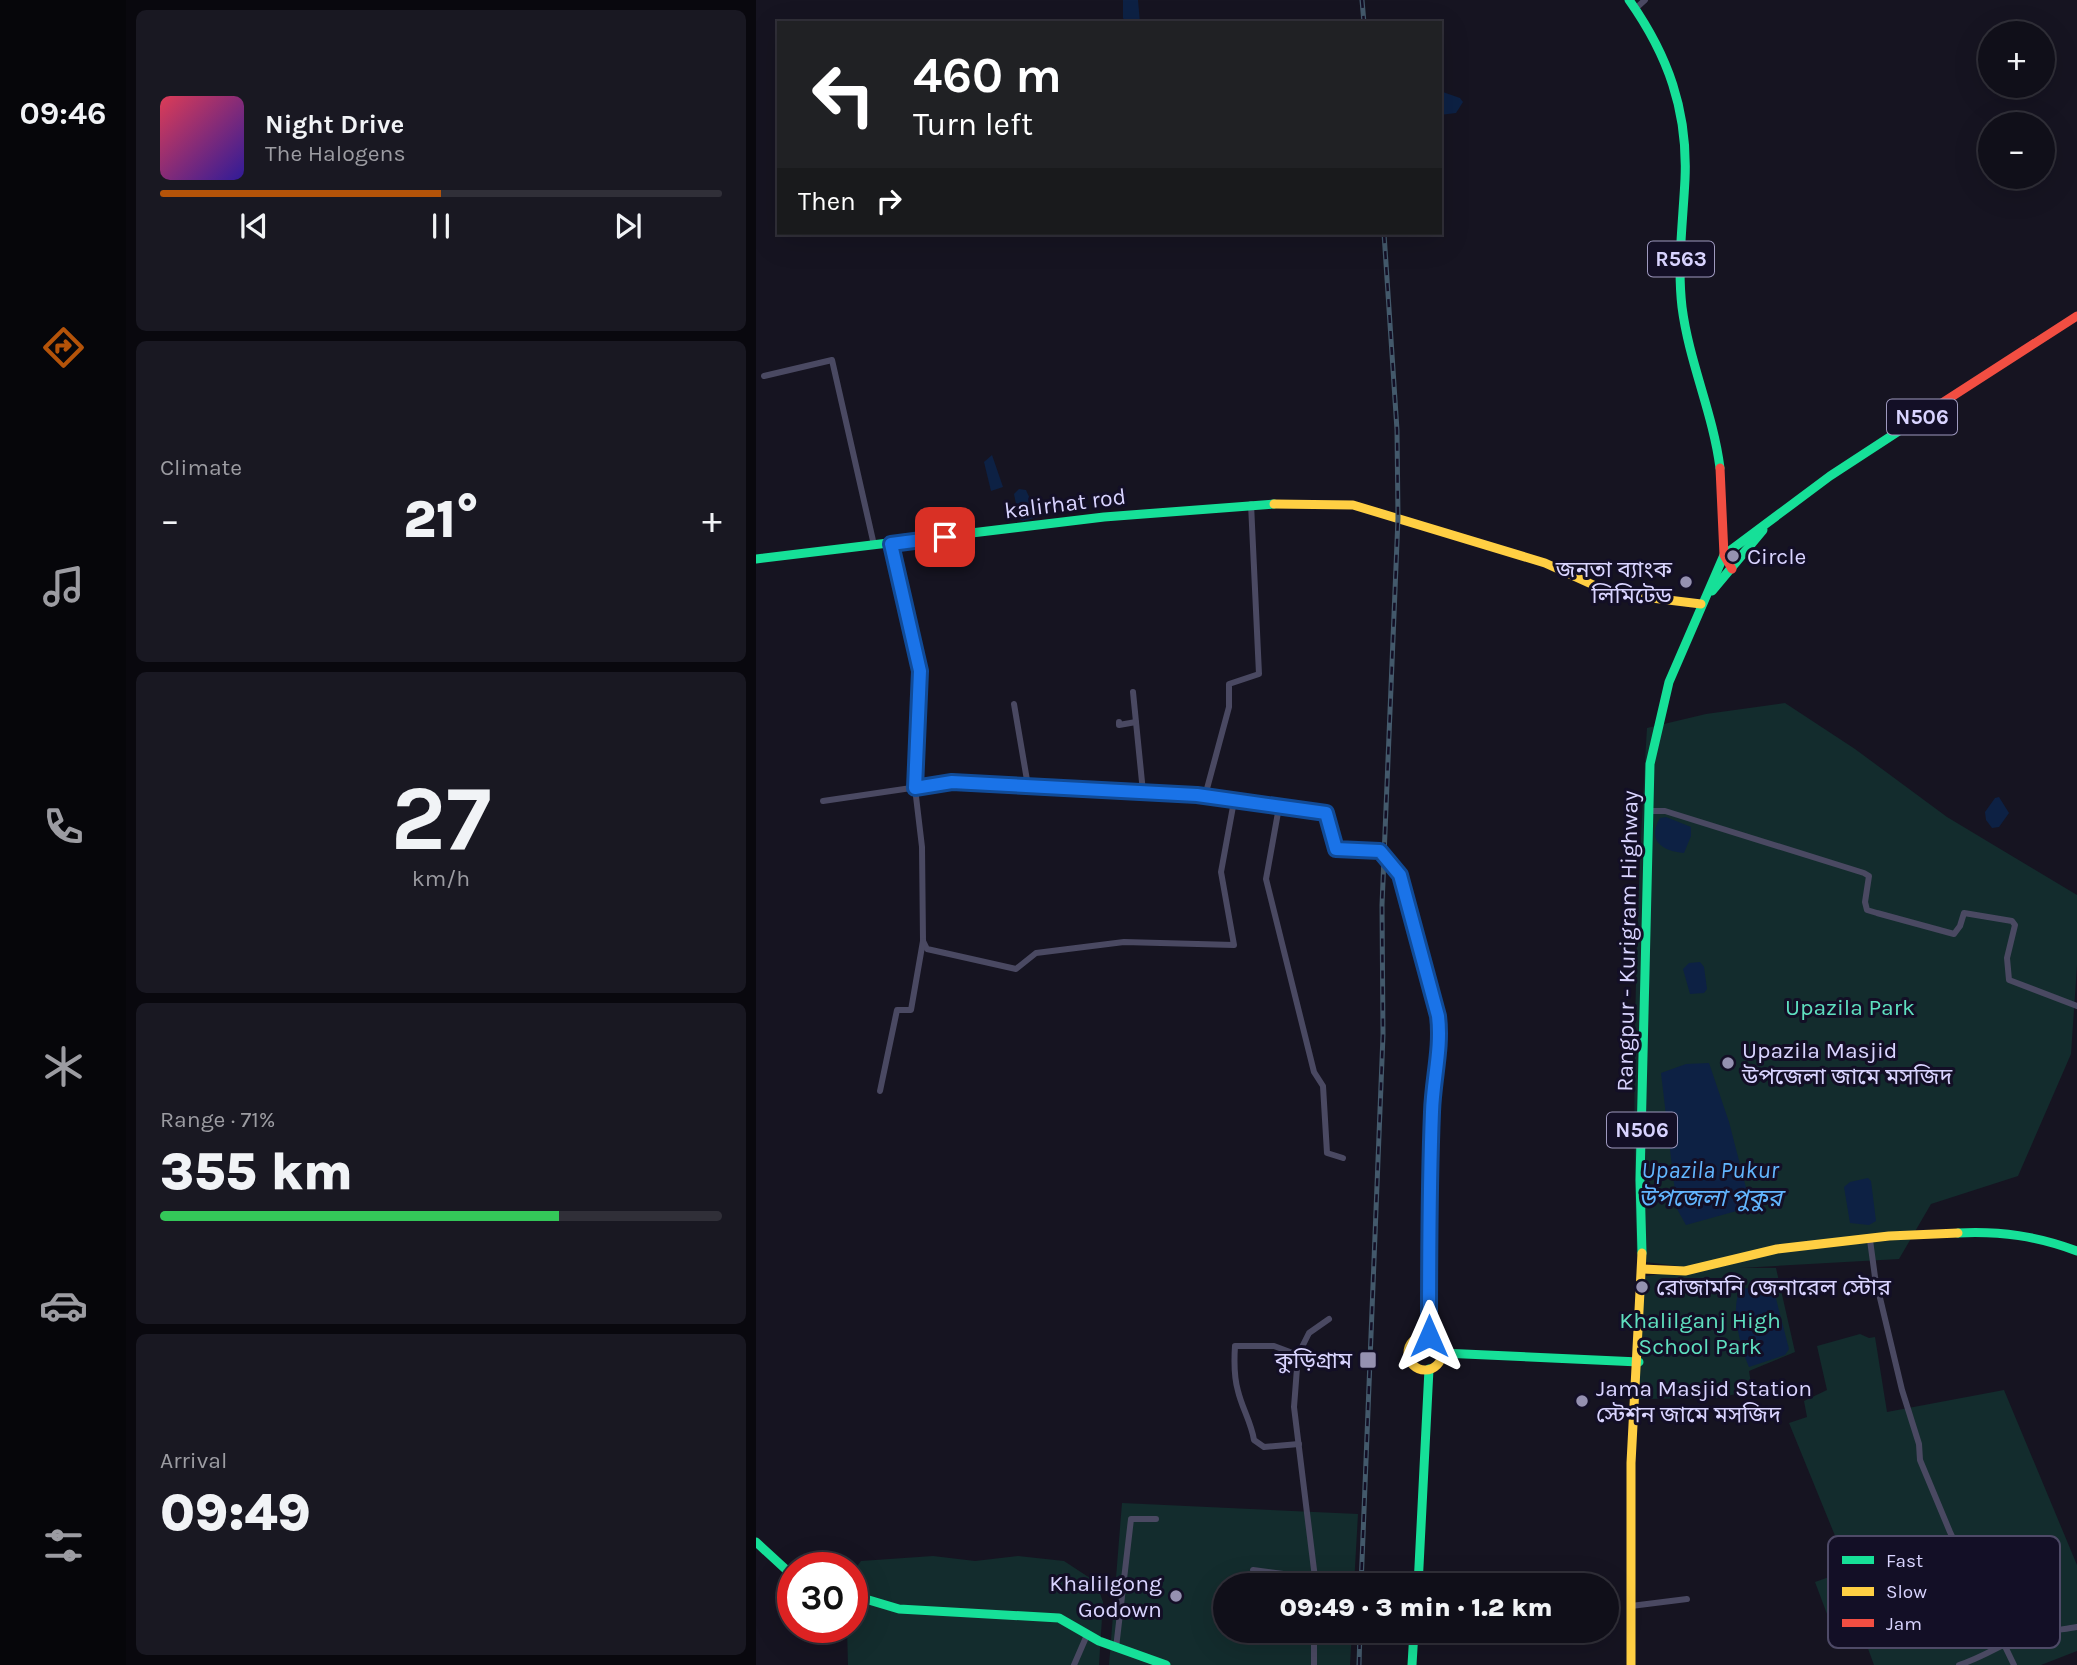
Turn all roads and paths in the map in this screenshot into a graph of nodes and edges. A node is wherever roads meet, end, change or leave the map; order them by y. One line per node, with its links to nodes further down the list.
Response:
1 (1629, 0): 3 (main road, R563)
2 (1645, 0): 3 (street)
3 (1635, 9): 8 (main road, R563)
4 (2077, 316): 7 (main road, N506)
5 (764, 376): 10 (street)
6 (1251, 504): 9 (main road, kalirhat rod); 16 (main road, kalirhat rod); 24 (street)
7 (1770, 522): 11 (main road, N506); 13 (main road, N506)
8 (1723, 527): 11 (main road, R563); 12 (main road, R563)
9 (891, 544): 10 (main road, kalirhat rod); 22 (street)
10 (874, 545): 14 (main road, kalirhat rod)
11 (1735, 545): 12 (main road, N506); 13 (main road, R563)
12 (1724, 555): 15 (main road, R563); 16 (main road, N506)
13 (1743, 556): 15 (main road, N506)
14 (756, 559)
15 (1732, 569): 16 (main road, N506)
16 (1700, 604): 28 (main road, Rangpur - Kurigram Highway / N506)
17 (1133, 692): 20 (street)
18 (1014, 704): 21 (street)
19 (1119, 722): 20 (street)
20 (1136, 722): 23 (street)
21 (1028, 786): 22 (street); 23 (street)
22 (915, 788): 25 (street); 29 (street)
23 (1143, 792): 24 (street)
24 (1205, 796): 26 (street)
25 (823, 801)
26 (1234, 801): 27 (street); 29 (street)
27 (1279, 807): 32 (street); 37 (street)
28 (1649, 811): 30 (street); 35 (main road, Rangpur - Kurigram Highway / N506)
29 (923, 941): 31 (street)
30 (2077, 1006)
31 (880, 1091)
32 (1343, 1158)
33 (1870, 1240): 34 (main road); 35 (main road); 44 (street)
34 (2077, 1251)
35 (1643, 1269): 40 (main road, Rangpur - Kurigram Highway / N506)
36 (1329, 1319): 39 (street)
37 (1429, 1336): 38 (main road); 41 (main road)
38 (1442, 1353): 40 (main road); 41 (main road)
39 (1298, 1355): 42 (street); 42 (street)
40 (1639, 1362): 53 (main road, Rangpur - Kurigram Highway / N506)
41 (1429, 1369): 50 (main road)
42 (1299, 1444): 49 (street)
43 (1156, 1519): 57 (street)
44 (1952, 1536)
45 (756, 1542): 46 (main road)
46 (777, 1561)
47 (1253, 1570): 48 (street)
48 (1268, 1573)
49 (1314, 1573)
50 (1419, 1573)
51 (1687, 1599): 53 (street)
52 (868, 1600): 54 (main road)
53 (1631, 1606): 64 (main road, Rangpur - Kurigram Highway / N506)
54 (1087, 1635): 57 (main road); 60 (street)
55 (1314, 1643): 62 (street)
56 (1413, 1643): 63 (main road)
57 (1116, 1648): 61 (main road)
58 (1999, 1648): 65 (street)
59 (2006, 1648): 66 (street)
60 (1074, 1665)
61 (1166, 1665)
62 (1314, 1665)
63 (1412, 1665)
64 (1631, 1665)
65 (1959, 1665)
66 (2014, 1665)

